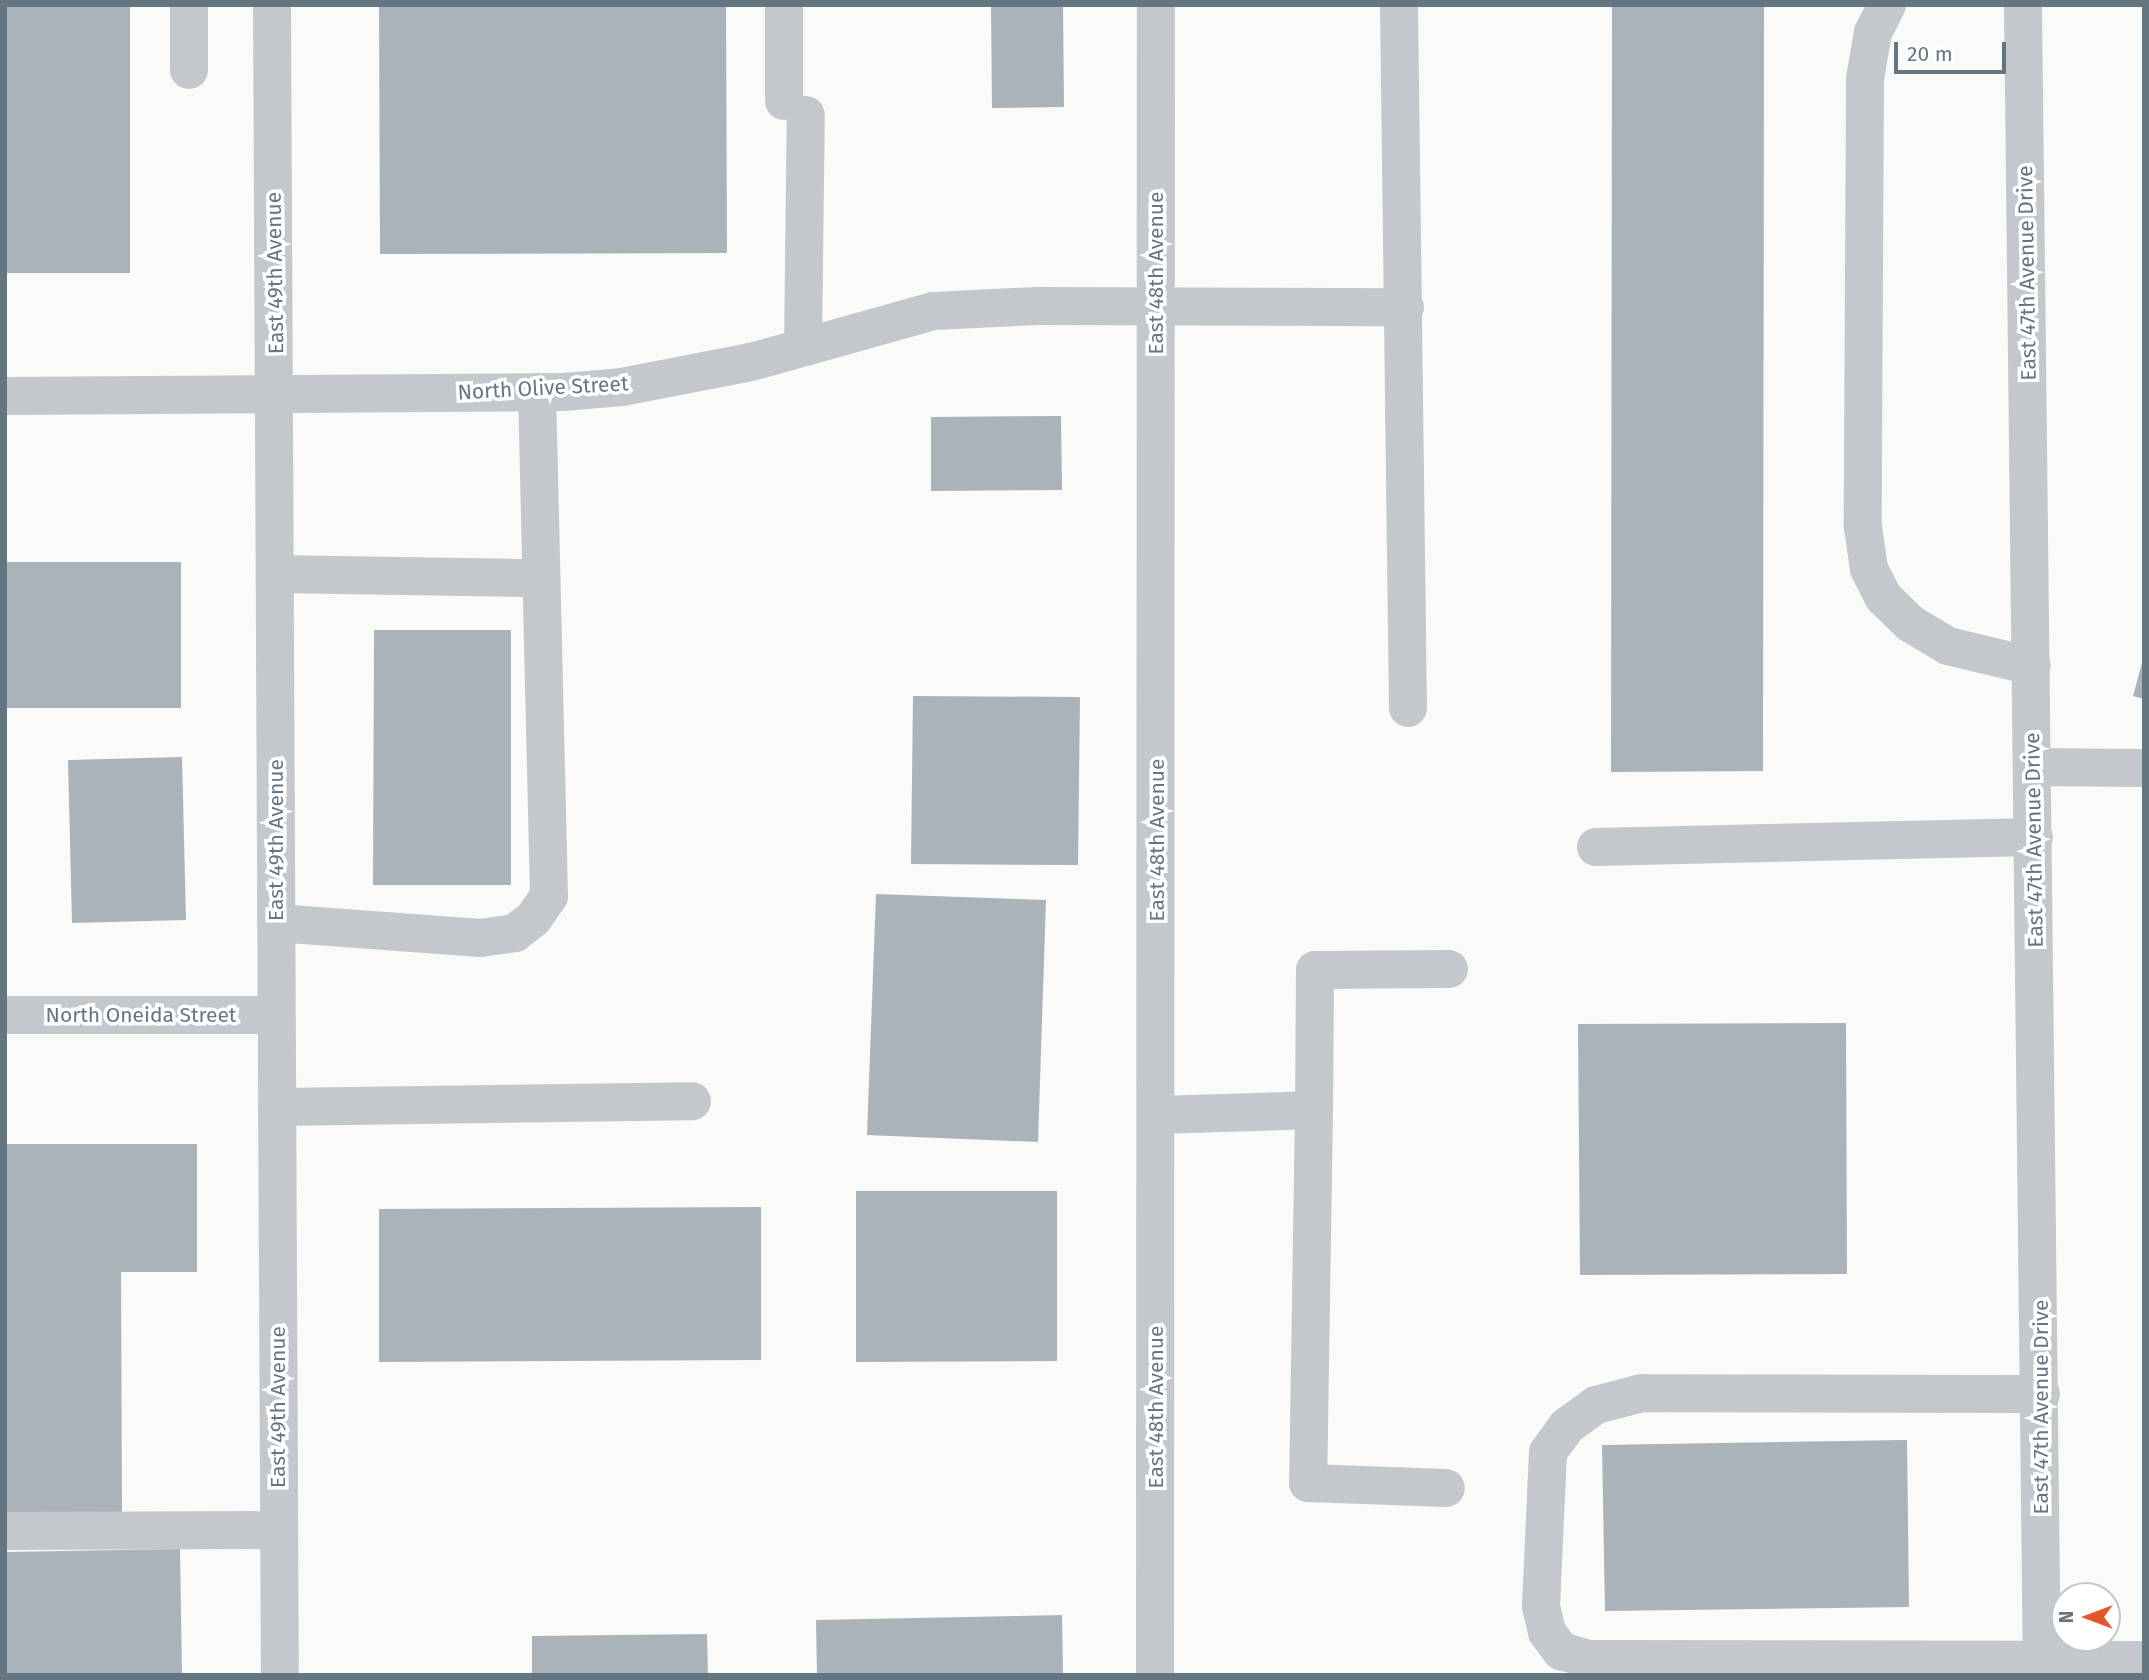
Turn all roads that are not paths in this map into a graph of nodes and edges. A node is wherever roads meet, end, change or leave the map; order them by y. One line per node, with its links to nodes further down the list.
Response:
1 (189, 5): 8 (street)
2 (272, 5): 13 (street, East 49th Avenue)
3 (784, 5): 11 (street)
4 (1156, 5): 10 (street, East 48th Avenue)
5 (1399, 5): 9 (street)
6 (1887, 5): 17 (street)
7 (2023, 5): 17 (street, East 47th Avenue Drive)
8 (189, 70)
9 (1405, 307): 10 (street, North Olive Street); 18 (street)
10 (1156, 309): 11 (street, North Olive Street); 30 (street, East 48th Avenue)
11 (803, 346): 12 (street, North Olive Street)
12 (537, 392): 13 (street, North Olive Street); 16 (street)
13 (276, 394): 14 (street, North Olive Street); 15 (street, East 49th Avenue)
14 (5, 396)
15 (276, 574): 16 (street); 23 (street, East 49th Avenue)
16 (539, 578): 23 (street)
17 (2032, 666): 19 (street, East 47th Avenue Drive)
18 (1408, 708)
19 (2033, 767): 20 (street); 21 (street, East 47th Avenue Drive)
20 (2144, 768)
21 (2034, 836): 22 (street); 31 (street, East 47th Avenue Drive)
22 (1596, 846)
23 (276, 923): 26 (street, East 49th Avenue)
24 (1449, 969): 29 (street)
25 (5, 1015): 26 (street, North Oneida Street)
26 (276, 1015): 28 (street, East 49th Avenue)
27 (692, 1101): 28 (street)
28 (277, 1107): 33 (street, East 49th Avenue)
29 (1314, 1110): 30 (street); 32 (street)
30 (1157, 1115): 38 (street, East 48th Avenue)
31 (2041, 1394): 36 (street, East 47th Avenue Drive); 36 (street)
32 (1446, 1488)
33 (279, 1530): 34 (street); 37 (street, East 49th Avenue)
34 (5, 1531)
35 (2144, 1660): 36 (street)
36 (2042, 1668)
37 (280, 1675)
38 (1155, 1675)

